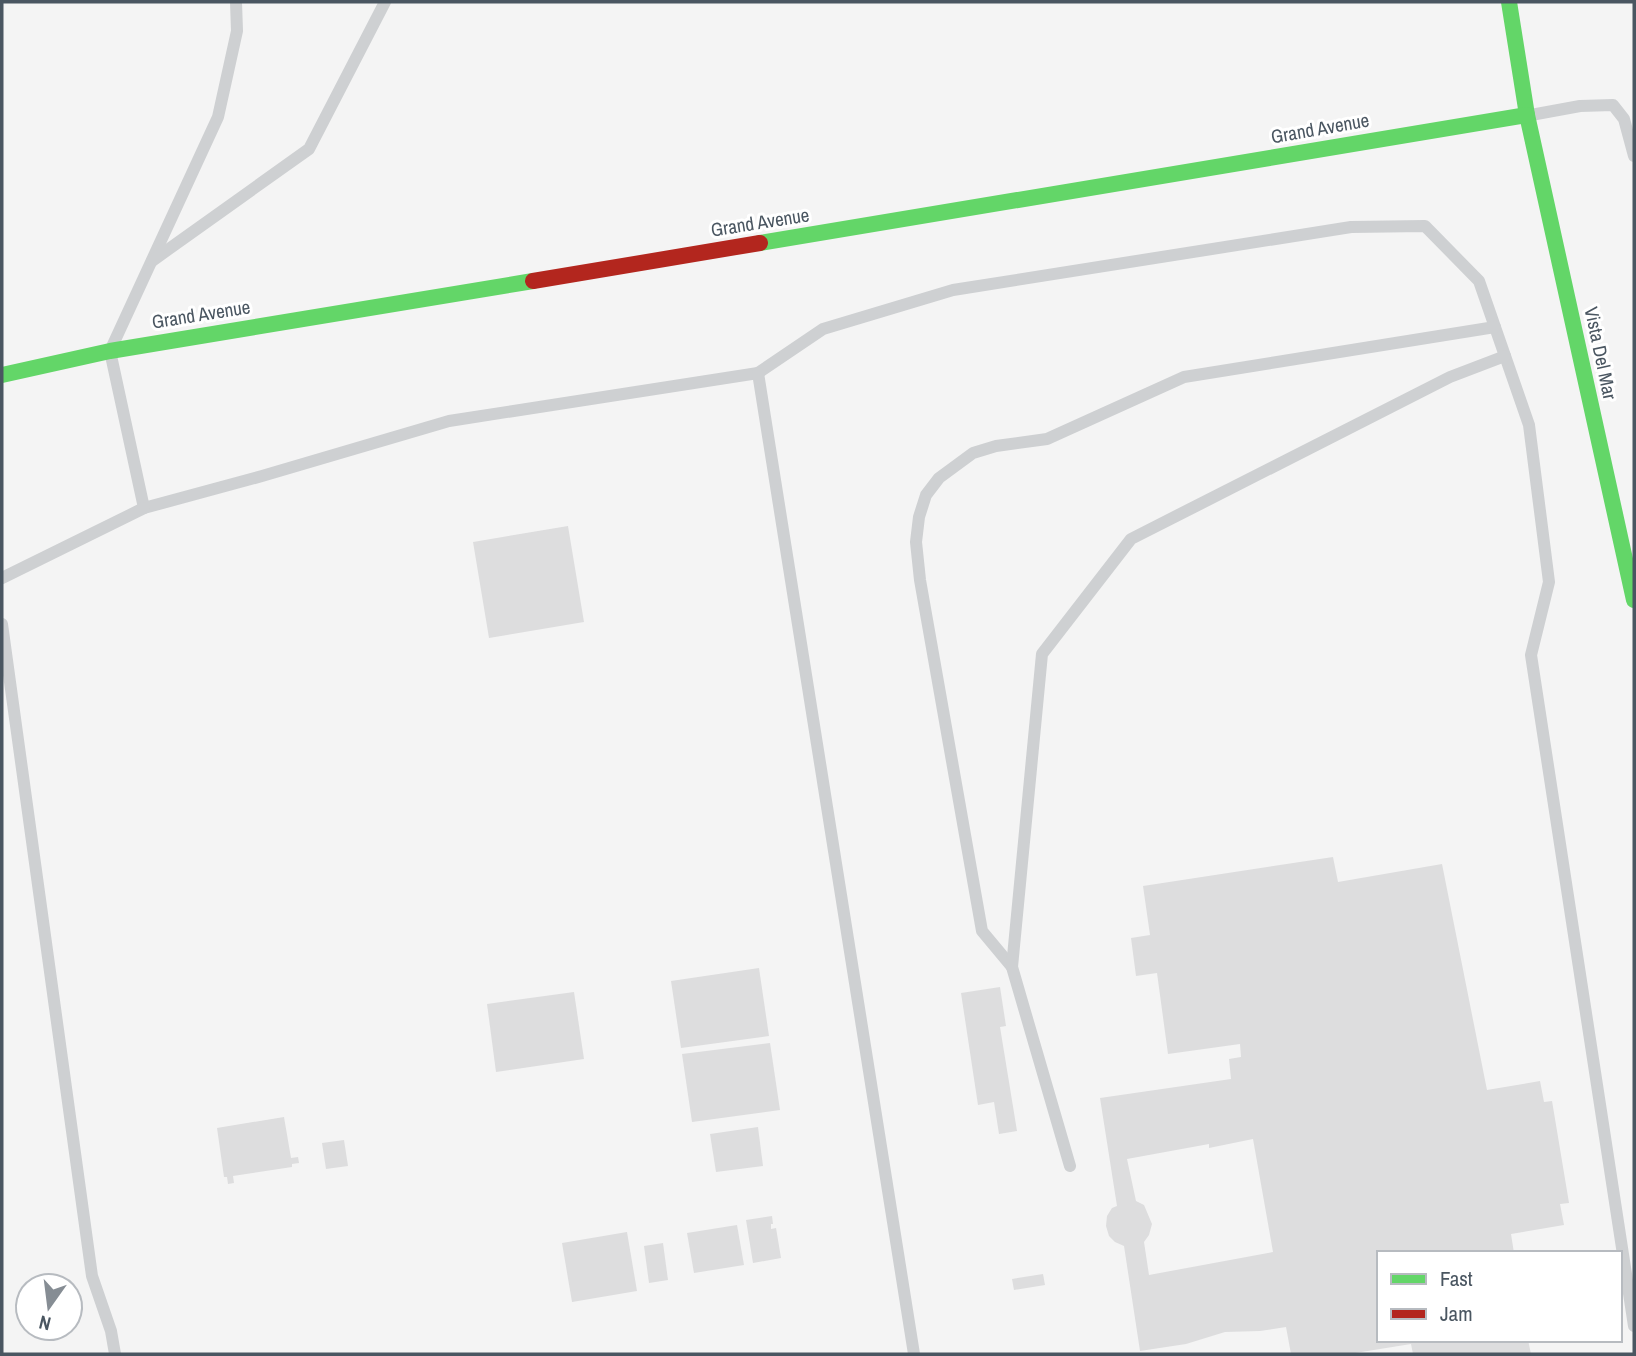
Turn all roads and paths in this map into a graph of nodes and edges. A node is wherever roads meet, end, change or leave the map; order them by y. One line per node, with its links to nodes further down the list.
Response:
1 (236, 2): 6 (lane)
2 (385, 2): 6 (lane)
3 (1509, 2): 4 (main road, Vista Del Mar)
4 (1527, 115): 5 (lane); 8 (main road, Grand Avenue); 14 (main road, Vista Del Mar)
5 (1634, 156)
6 (152, 261): 8 (lane)
7 (1495, 327): 9 (lane); 10 (lane); 16 (lane)
8 (110, 351): 11 (main road, Grand Avenue); 12 (lane)
9 (1505, 356): 16 (lane); 18 (lane)
10 (758, 373): 12 (lane); 20 (lane)
11 (2, 375)
12 (144, 508): 13 (lane)
13 (2, 578)
14 (1634, 600)
15 (2, 624): 19 (lane)
16 (1012, 967): 17 (lane)
17 (1070, 1166)
18 (1634, 1326)
19 (115, 1354)
20 (914, 1354)

